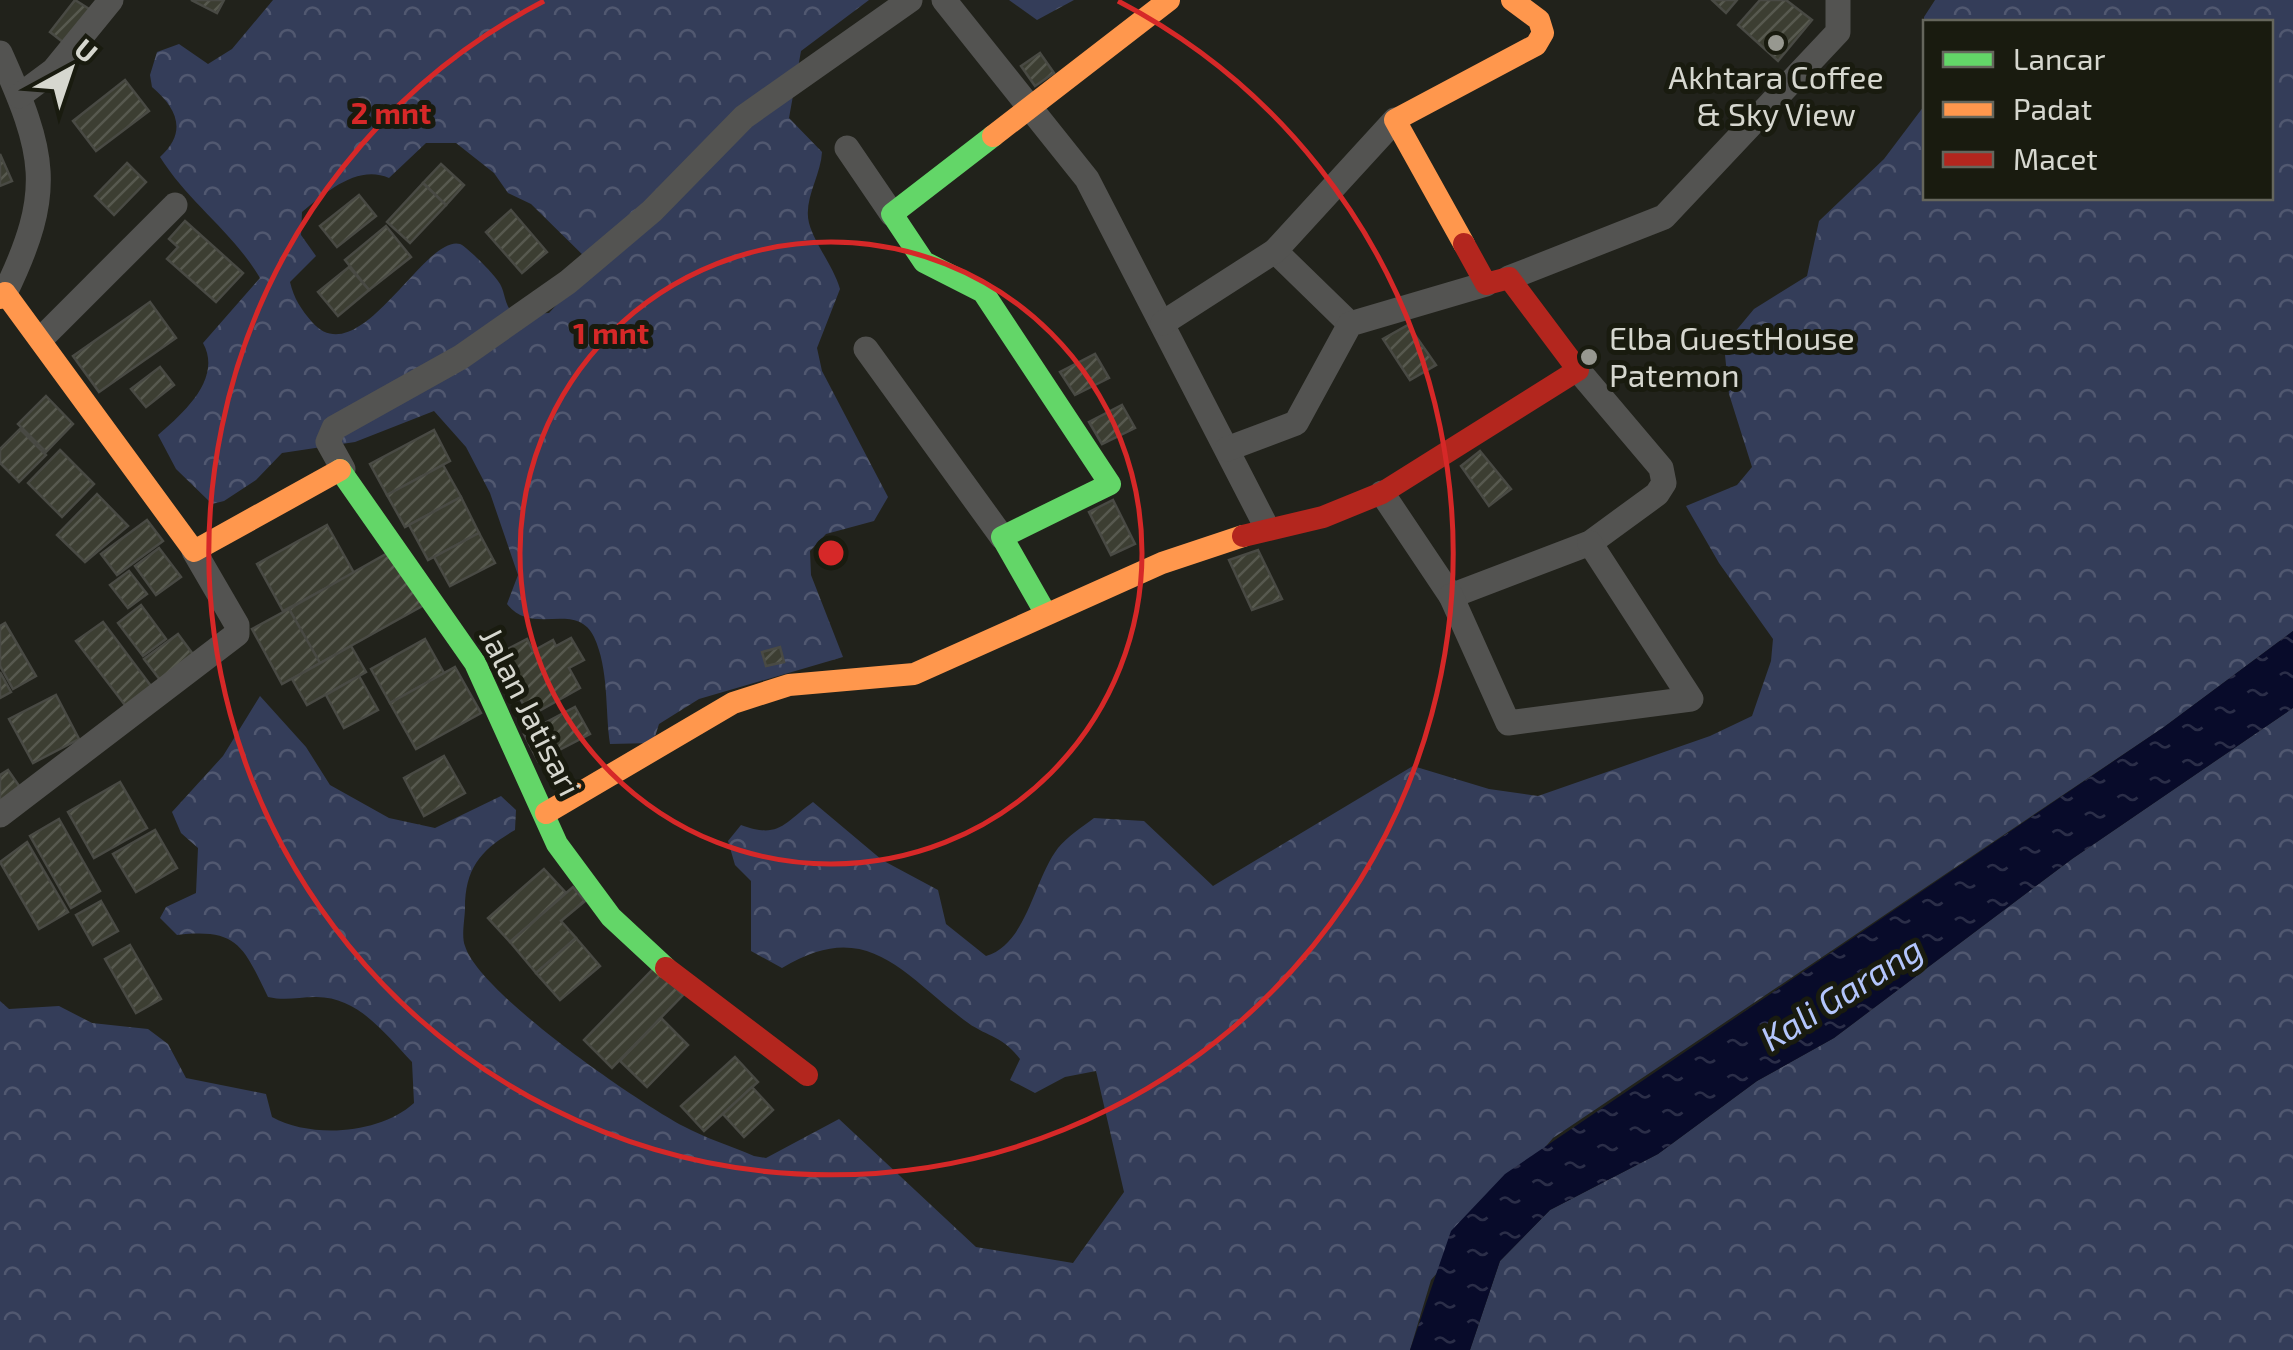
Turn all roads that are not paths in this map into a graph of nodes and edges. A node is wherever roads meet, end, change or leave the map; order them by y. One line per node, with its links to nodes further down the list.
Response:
1 (112, 0): 8 (street)
2 (910, 0): 23 (street)
3 (944, 0): 9 (street)
4 (1169, 0): 9 (street)
5 (1512, 0): 10 (street)
6 (1838, 0): 15 (street)
7 (0, 53): 8 (street)
8 (19, 96): 16 (street)
9 (1030, 108): 13 (street); 17 (street)
10 (1395, 120): 14 (street); 15 (street)
11 (848, 148): 13 (street)
12 (175, 205): 19 (street)
13 (892, 214): 26 (street)
14 (1275, 251): 17 (street); 18 (street)
15 (1497, 281): 18 (street); 21 (street)
16 (2, 295): 19 (street)
17 (1163, 324): 22 (street)
18 (1350, 324): 22 (street)
19 (43, 337): 28 (street)
20 (866, 349): 26 (street)
21 (1578, 370): 24 (street); 27 (street)
22 (1227, 449): 25 (street)
23 (343, 468): 28 (street); 31 (street, Jalan Jatisari)
24 (1382, 494): 25 (street); 29 (street)
25 (1268, 528): 30 (street)
26 (1002, 536): 30 (street)
27 (1590, 542): 29 (street); 29 (street)
28 (194, 551): 32 (street)
29 (1451, 596)
30 (1046, 614): 31 (street)
31 (546, 813): 33 (street, Jalan Jatisari)
32 (0, 814)
33 (808, 1075)

